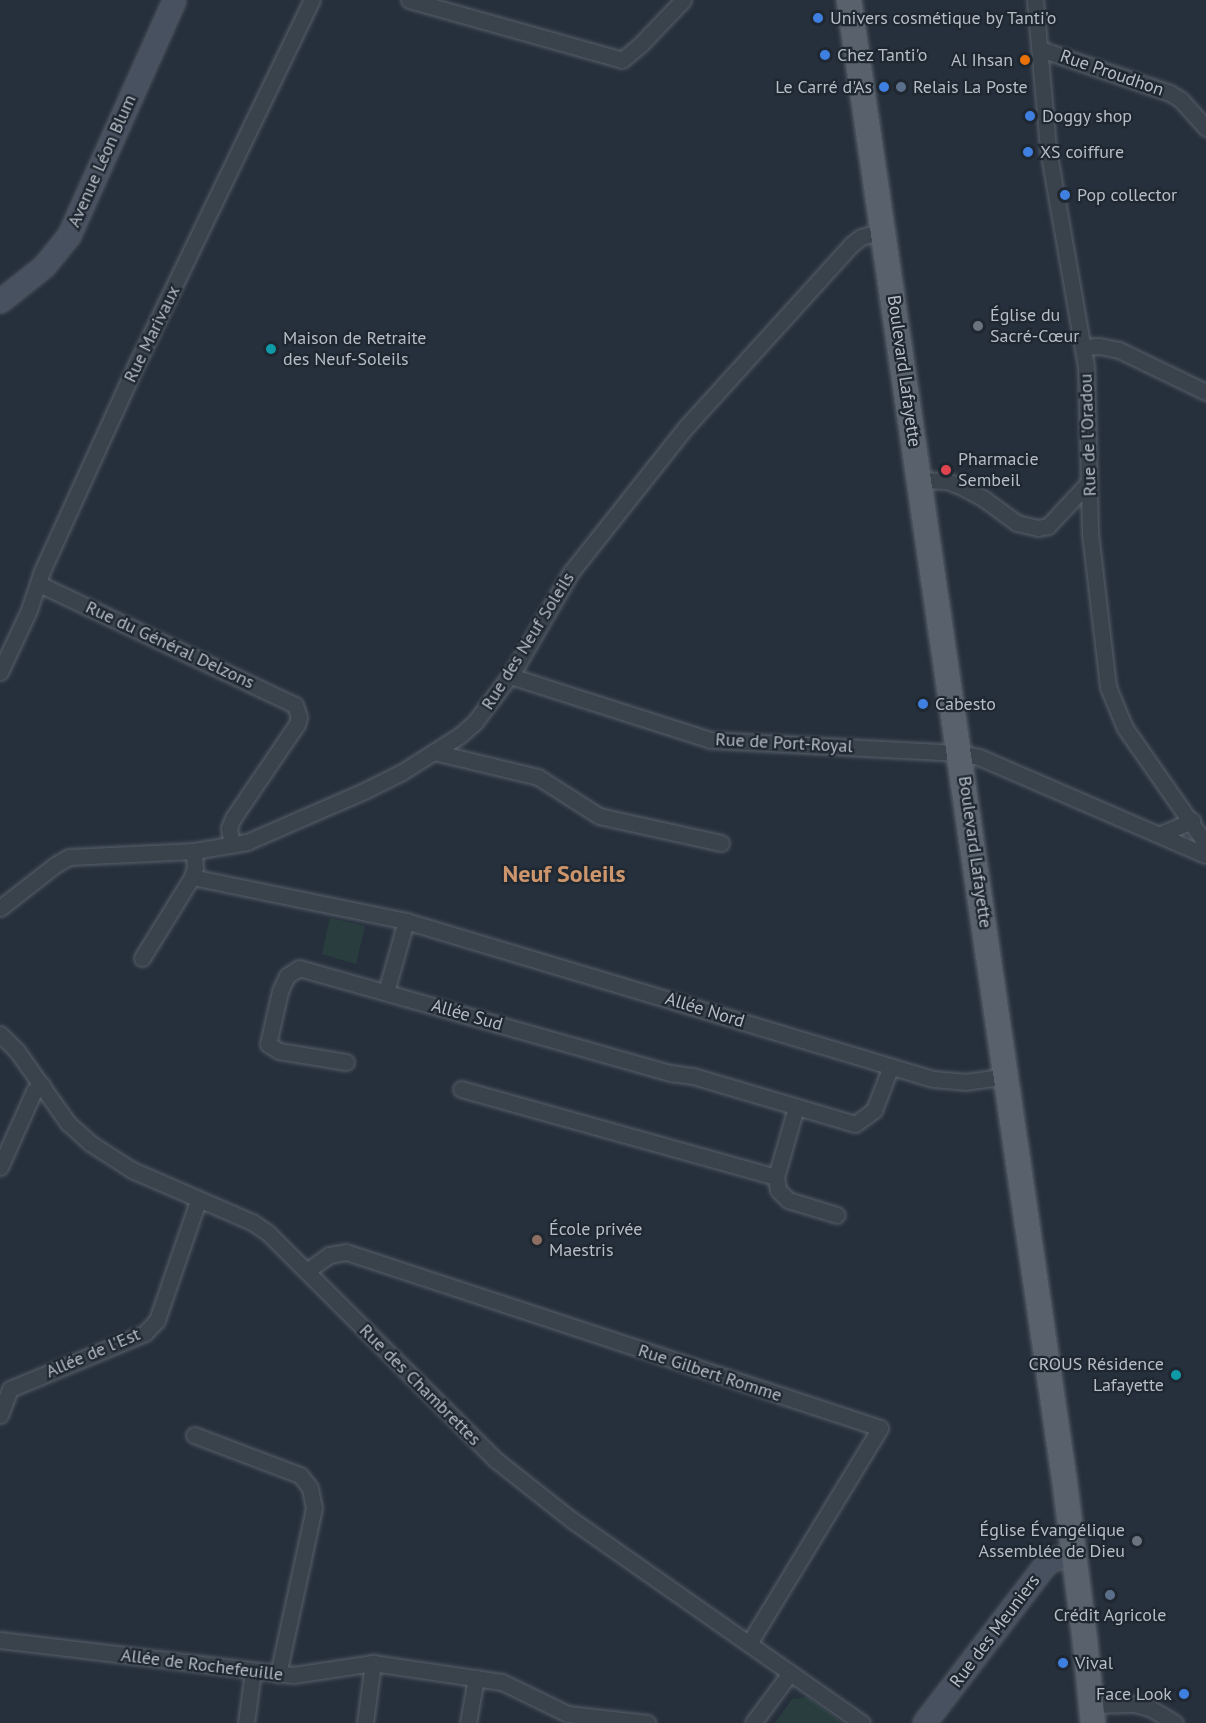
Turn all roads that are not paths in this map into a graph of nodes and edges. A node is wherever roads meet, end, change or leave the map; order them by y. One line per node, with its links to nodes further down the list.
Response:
1 (174, 0): 10 (main road, Avenue Léon Blum)
2 (312, 0): 15 (street, Rue Marivaux)
3 (409, 0): 4 (street)
4 (683, 0)
5 (849, 0): 9 (main road, Boulevard Lafayette)
6 (1035, 0): 7 (street, Rue de l'Oradou)
7 (1040, 49): 8 (street, Rue Proudhon); 11 (street, Rue de l'Oradou)
8 (1206, 128)
9 (884, 231): 13 (main road, Boulevard Lafayette); 17 (street, Rue des Neuf Soleils)
10 (0, 301)
11 (1084, 347): 12 (street); 14 (street, Rue de l'Oradou)
12 (1206, 392)
13 (920, 480): 14 (street); 19 (main road, Boulevard Lafayette)
14 (1089, 482): 20 (street, Rue de l'Oradou)
15 (39, 584): 16 (street, Rue Marivaux); 24 (street, Rue du Général Delzons)
16 (0, 672)
17 (510, 676): 18 (street, Rue des Neuf Soleils); 19 (street, Rue de Port-Royal)
18 (434, 752): 22 (street); 24 (street, Rue des Neuf Soleils)
19 (960, 753): 21 (street, Rue de Port-Royal); 35 (main road, Boulevard Lafayette)
20 (1192, 821): 21 (street); 23 (street, Rue de l'Oradou)
21 (1161, 834): 26 (street, Rue de Port-Royal)
22 (721, 843)
23 (1206, 843)
24 (232, 845): 25 (street, Rue des Neuf Soleils)
25 (194, 851): 27 (street); 28 (street, Rue des Neuf Soleils)
26 (1206, 855)
27 (192, 877): 29 (street, Allée Nord); 30 (street)
28 (0, 908)
29 (406, 921): 31 (street); 34 (street, Allée Nord)
30 (142, 958)
31 (386, 992): 33 (street, Allée Sud); 38 (street, Allée Sud)
32 (0, 1034): 36 (street, Rue des Chambrettes)
33 (346, 1062)
34 (891, 1066): 35 (street, Allée Nord); 38 (street, Allée Sud)
35 (1007, 1076): 47 (main road, Boulevard Lafayette)
36 (42, 1085): 39 (street); 41 (street, Rue des Chambrettes)
37 (461, 1089): 40 (street)
38 (796, 1107): 40 (street)
39 (0, 1167)
40 (776, 1177): 42 (street)
41 (198, 1201): 43 (street, Rue des Chambrettes); 44 (street, Allée de l'Est)
42 (837, 1215)
43 (307, 1271): 49 (street, Rue des Chambrettes); 49 (street, Rue Gilbert Romme)
44 (5, 1388): 45 (street)
45 (0, 1415)
46 (194, 1435): 53 (street)
47 (1075, 1554): 55 (main road, Boulevard Lafayette); 62 (main road, Rue des Meuniers)
48 (0, 1640): 51 (street, Allée de Rochefeuille)
49 (750, 1642): 52 (street, Rue des Chambrettes)
50 (373, 1663): 53 (street, Allée de Rochefeuille); 54 (street, Allée de Rochefeuille); 57 (street)
51 (253, 1671): 53 (street, Allée de Rochefeuille); 56 (street)
52 (790, 1673): 60 (street); 61 (street, Rue des Chambrettes)
53 (278, 1674)
54 (476, 1678): 58 (street); 59 (street, Allée de Rochefeuille)
55 (1092, 1714): 63 (street, Boulevard Lafayette)
56 (246, 1723)
57 (365, 1723)
58 (468, 1723)
59 (647, 1723)
60 (753, 1723)
61 (862, 1723)
62 (924, 1723)
63 (1175, 1723)

